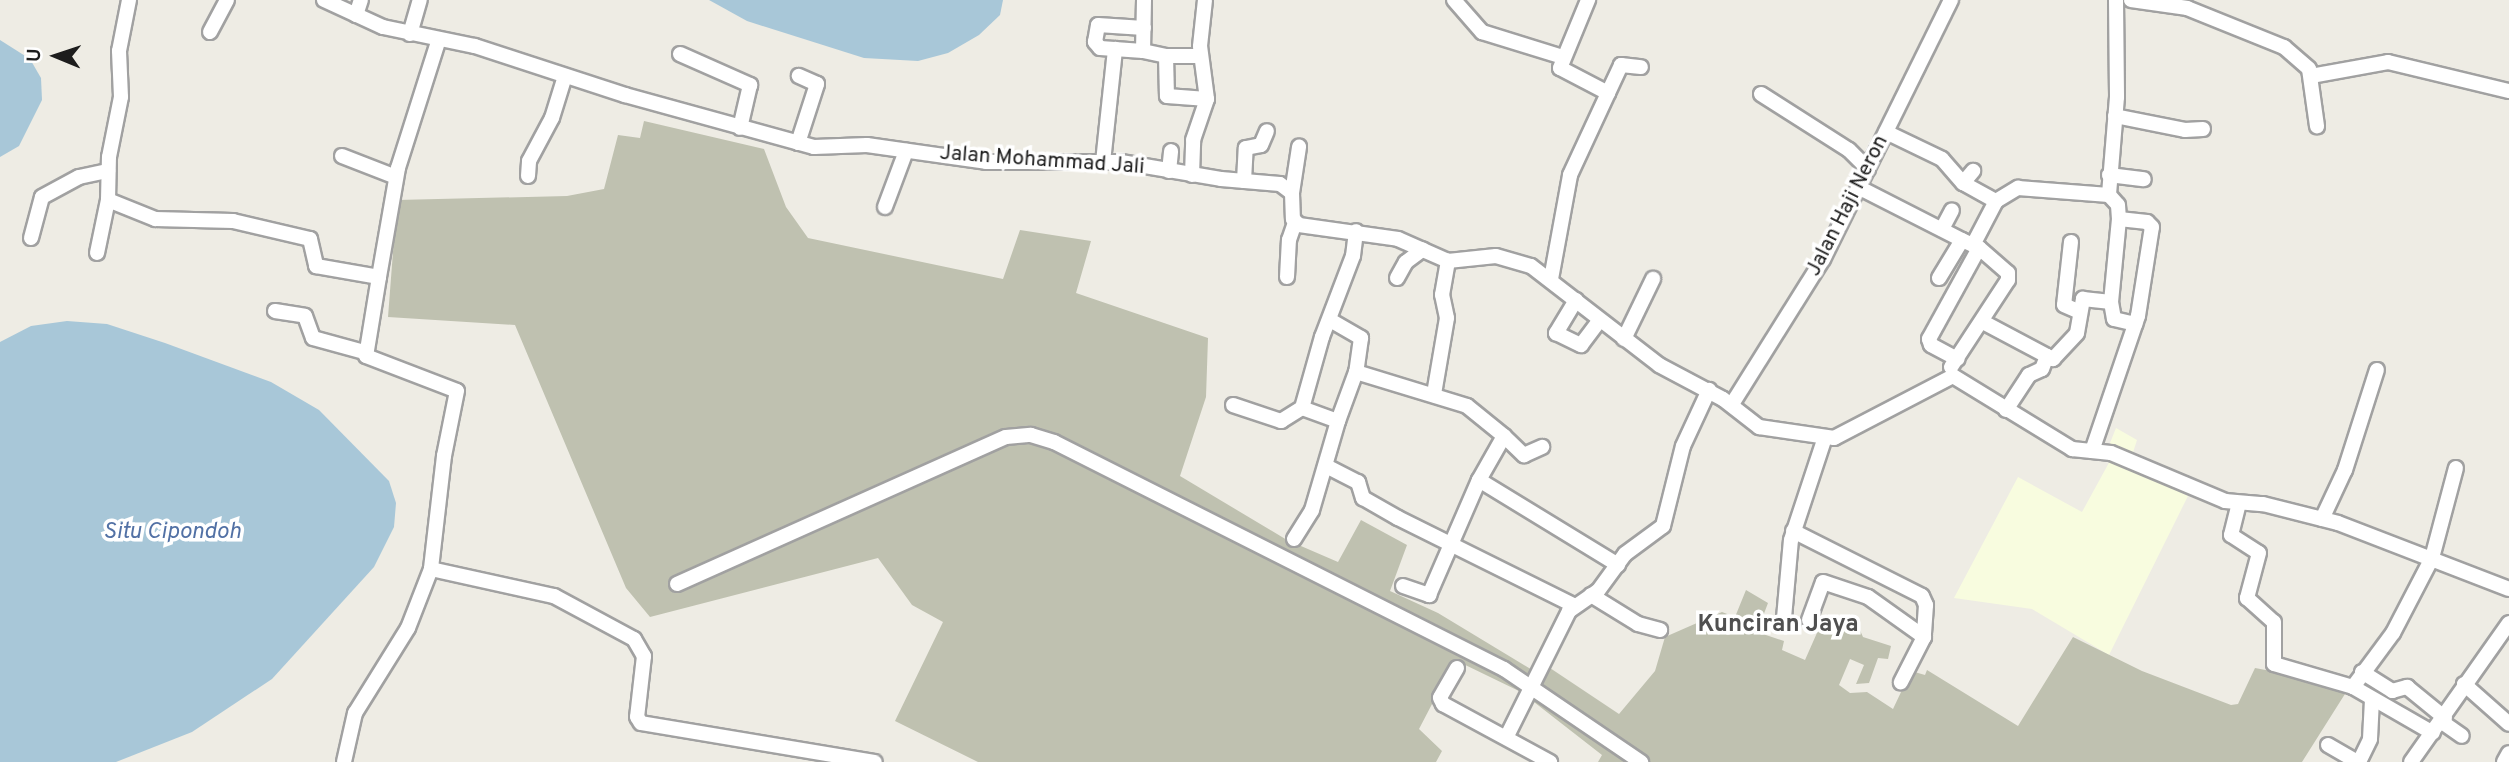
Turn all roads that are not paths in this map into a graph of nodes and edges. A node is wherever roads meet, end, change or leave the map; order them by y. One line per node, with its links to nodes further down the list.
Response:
1 (129, 0): 45 (street)
2 (227, 0): 15 (street)
3 (324, 0): 13 (street, Jalan Mohammad Jali)
4 (361, 0): 13 (street)
5 (419, 0): 16 (street)
6 (1144, 0): 14 (street)
7 (1205, 0): 22 (street)
8 (1454, 0): 23 (street)
9 (1588, 0): 23 (street)
10 (1951, 0): 37 (street, Jalan Haji Neron)
11 (2116, 0): 32 (street)
12 (2131, 0): 27 (street)
13 (356, 15): 16 (street, Jalan Mohammad Jali)
14 (1144, 28): 18 (street); 19 (street)
15 (210, 32)
16 (410, 34): 17 (street, Jalan Mohammad Jali)
17 (439, 39): 25 (street, Jalan Mohammad Jali); 51 (street)
18 (1115, 50): 19 (street); 43 (street)
19 (1143, 51): 21 (street)
20 (680, 54): 34 (street)
21 (1166, 56): 22 (street); 31 (street)
22 (1200, 56): 31 (street)
23 (1563, 57): 29 (street)
24 (1641, 67): 29 (street)
25 (565, 76): 34 (street, Jalan Mohammad Jali); 50 (street)
26 (799, 76): 38 (street)
27 (2311, 76): 28 (street); 33 (street)
28 (2509, 90)
29 (1608, 93): 76 (street)
30 (1760, 94): 44 (street)
31 (1207, 99): 48 (street)
32 (2115, 116): 35 (street); 49 (street)
33 (2317, 126)
34 (740, 128): 38 (street, Jalan Mohammad Jali)
35 (2203, 129)
36 (1267, 131): 53 (street)
37 (1886, 132): 44 (street, Jalan Haji Neron); 54 (street)
38 (799, 143): 40 (street, Jalan Mohammad Jali)
39 (1299, 146): 56 (street)
40 (906, 151): 43 (street, Jalan Mohammad Jali); 60 (street)
41 (1171, 151): 47 (street)
42 (342, 156): 51 (street)
43 (1103, 162): 47 (street, Jalan Mohammad Jali)
44 (1868, 169): 55 (street, Jalan Haji Neron)
45 (108, 171): 58 (street); 66 (street)
46 (1973, 171): 54 (street)
47 (1169, 172): 48 (street, Jalan Mohammad Jali)
48 (1192, 175): 53 (street, Jalan Mohammad Jali)
49 (2109, 175): 52 (street); 57 (street)
50 (528, 176)
51 (396, 177): 73 (street)
52 (2144, 178)
53 (1244, 181): 56 (street, Jalan Mohammad Jali)
54 (1963, 183): 59 (street)
55 (1858, 187): 64 (street); 95 (street, Jalan Haji Neron)
56 (1292, 193): 63 (street)
57 (2109, 195): 59 (street); 62 (street)
58 (108, 200): 70 (street); 73 (street)
59 (1996, 201): 68 (street)
60 (885, 207)
61 (1952, 210): 64 (street)
62 (2119, 219): 79 (street); 85 (street)
63 (1295, 223): 65 (street); 72 (street)
64 (1942, 229): 68 (street)
65 (1356, 231): 69 (street); 82 (street)
66 (32, 238)
67 (2071, 243): 81 (street)
68 (1971, 244): 75 (street); 84 (street); 89 (street)
69 (1423, 249): 71 (street); 74 (street)
70 (97, 253)
71 (1448, 261): 76 (street); 94 (street)
72 (1287, 276)
73 (379, 277): 87 (street)
74 (1398, 278)
75 (1939, 278)
76 (1551, 279): 78 (street)
77 (1653, 279): 86 (street)
78 (1576, 300): 83 (street); 83 (street)
79 (2111, 302): 81 (street); 85 (street)
80 (275, 311): 87 (street)
81 (2080, 312): 88 (street)
82 (1330, 320): 91 (street); 97 (street)
83 (1600, 320): 86 (street)
84 (1983, 322): 88 (street); 89 (street)
85 (2136, 324): 103 (street)
86 (1624, 340): 93 (street)
87 (365, 352): 114 (street)
88 (2047, 356): 98 (street)
89 (1957, 359): 92 (street)
90 (2376, 370): 108 (street)
91 (1356, 372): 94 (street); 99 (street)
92 (1945, 377): 98 (street); 101 (street)
93 (1709, 390): 95 (street); 113 (street)
94 (1434, 394): 100 (street)
95 (1732, 404): 101 (street)
96 (1233, 405): 97 (street)
97 (1302, 408): 99 (street)
98 (2006, 410): 103 (street)
99 (1338, 421): 104 (street)
100 (1504, 436): 102 (street); 106 (street)
101 (1824, 440): 109 (street)
102 (1542, 447)
103 (2092, 451): 107 (street)
104 (1328, 467): 110 (street); 111 (street)
105 (2456, 468): 112 (street)
106 (1479, 480): 111 (street); 113 (street)
107 (2239, 503): 108 (street); 130 (street)
108 (2322, 519): 112 (street)
109 (1793, 531): 120 (street); 124 (street)
110 (1294, 539)
111 (1451, 547): 116 (street); 119 (street)
112 (2432, 558): 117 (street); 126 (street)
113 (1618, 565): 118 (street)
114 (431, 569): 138 (street); 139 (street)
115 (677, 584): 129 (street)
116 (1403, 586)
117 (2509, 589)
118 (1591, 595): 119 (street); 123 (street)
119 (1573, 605): 129 (street)
120 (1784, 618)
121 (1809, 620): 124 (street)
122 (2509, 623): 128 (street)
123 (1660, 630)
124 (1924, 637): 127 (street)
125 (1457, 668): 134 (street)
126 (2362, 672): 130 (street); 132 (street)
127 (1901, 682)
128 (2464, 684): 132 (street); 133 (street)
129 (1530, 686): 134 (street); 142 (street)
130 (2353, 687): 131 (street)
131 (2372, 699): 132 (street); 143 (street)
132 (2440, 724): 135 (street); 144 (street)
133 (2509, 724)
134 (1507, 736): 141 (street)
135 (2462, 736)
136 (2328, 745): 143 (street)
137 (2509, 753): 145 (street)
138 (831, 759): 140 (street)
139 (344, 762)
140 (875, 762)
141 (1550, 762)
142 (1641, 762)
143 (2358, 762)
144 (2411, 762)
145 (2504, 762)

